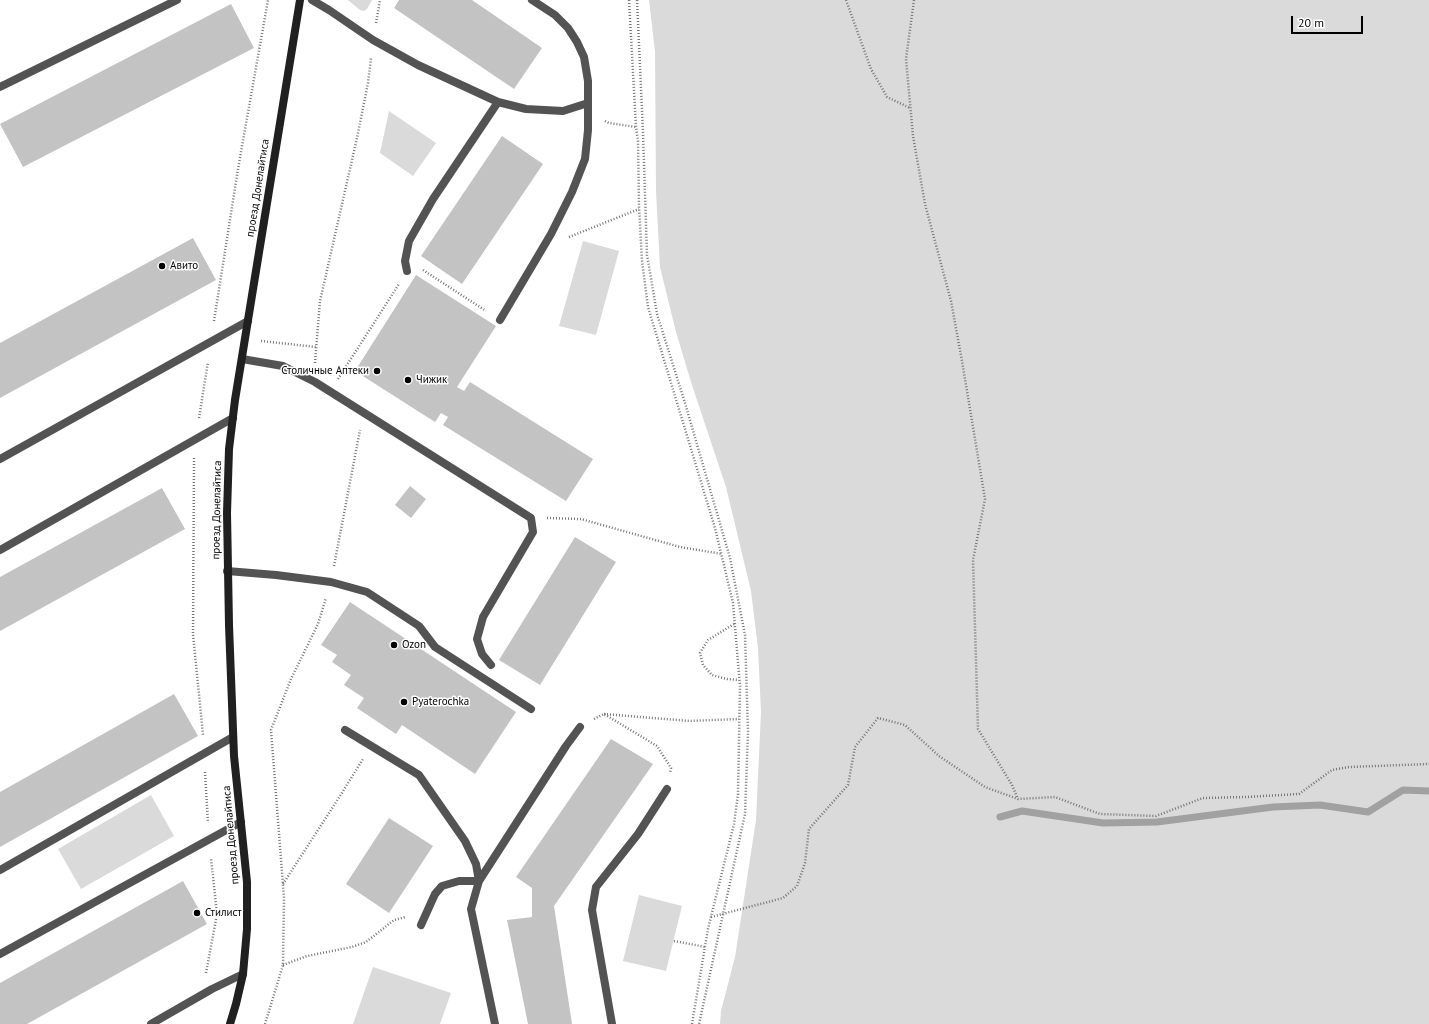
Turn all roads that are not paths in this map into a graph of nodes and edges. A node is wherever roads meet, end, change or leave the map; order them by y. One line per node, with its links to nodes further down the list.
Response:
1 (177, 0): 5 (lane)
2 (300, 0): 10 (street, проезд Донелайтиса)
3 (312, 0): 6 (lane)
4 (532, 0): 7 (lane)
5 (0, 87)
6 (498, 102): 7 (lane); 8 (lane)
7 (588, 103): 9 (lane)
8 (407, 271)
9 (500, 320)
10 (248, 321): 11 (street, проезд Донелайтиса); 13 (lane)
11 (242, 359): 12 (street, проезд Донелайтиса); 16 (lane)
12 (233, 418): 14 (lane); 15 (street, проезд Донелайтиса)
13 (0, 459)
14 (0, 550)
15 (227, 571): 17 (lane); 20 (street, проезд Донелайтиса)
16 (491, 665)
17 (531, 709)
18 (580, 727): 24 (lane)
19 (345, 730): 24 (lane)
20 (233, 737): 22 (street, проезд Донелайтиса); 23 (lane)
21 (667, 789): 31 (lane)
22 (241, 822): 26 (lane); 27 (street, проезд Донелайтиса)
23 (0, 870)
24 (479, 881): 25 (lane); 30 (lane)
25 (420, 925)
26 (0, 954)
27 (242, 974): 28 (lane); 29 (street, проезд Донелайтиса)
28 (151, 1024)
29 (230, 1024)
30 (494, 1024)
31 (612, 1024)

